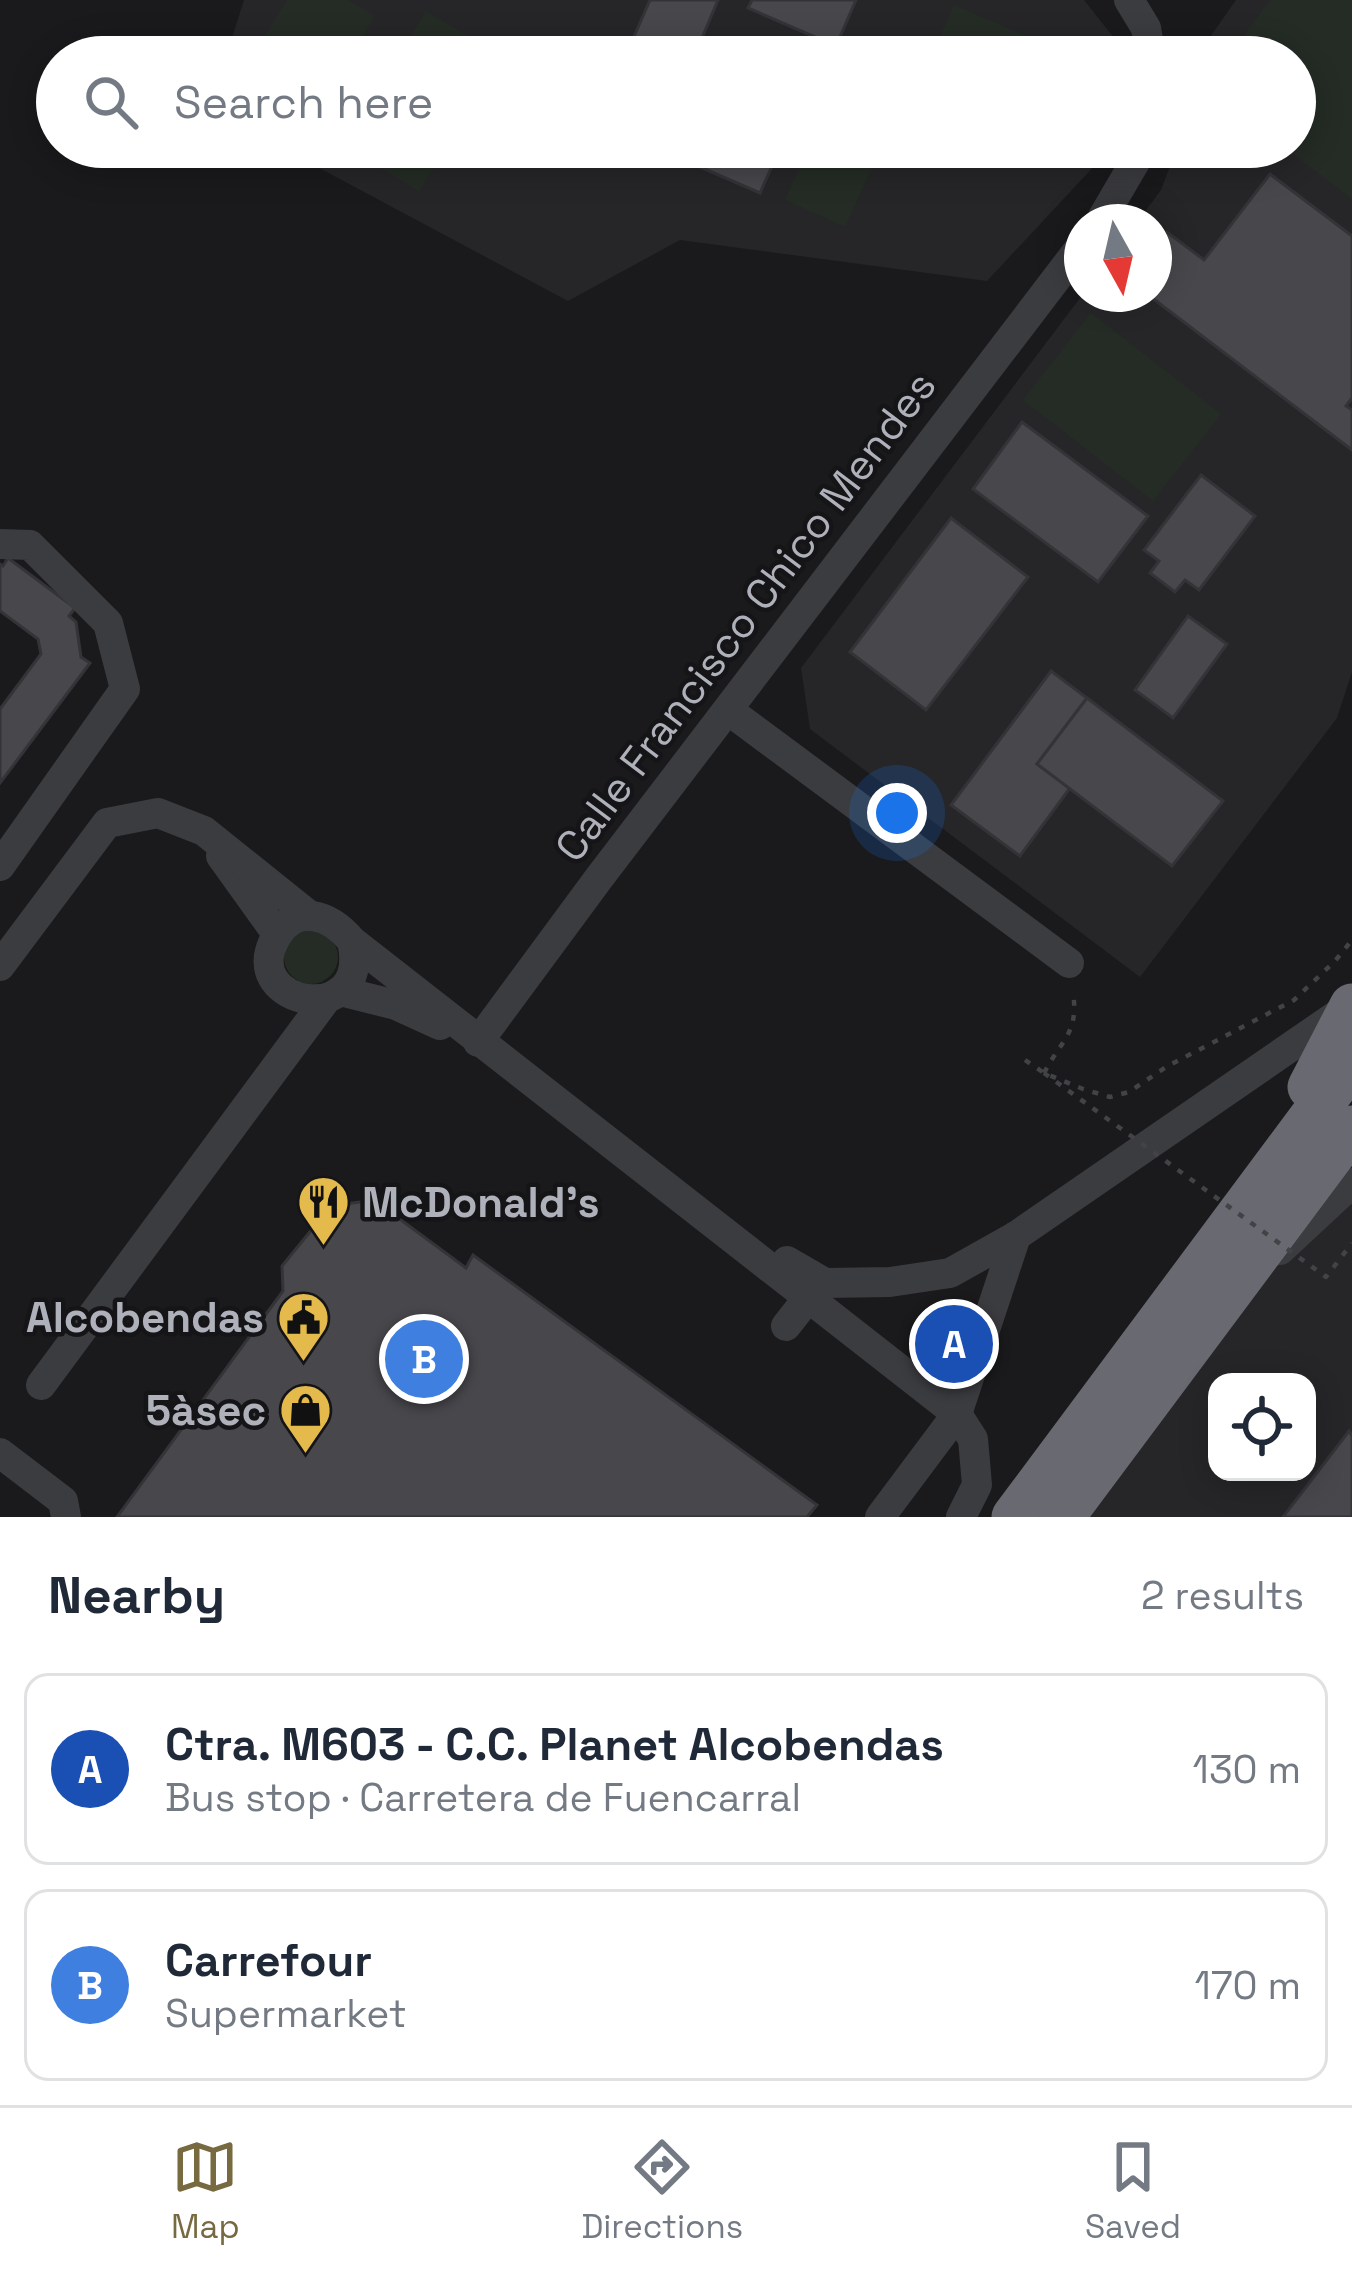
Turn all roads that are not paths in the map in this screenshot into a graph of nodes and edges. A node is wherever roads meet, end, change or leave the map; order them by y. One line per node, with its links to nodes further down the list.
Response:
1 (1130, 0): 2 (street)
2 (1150, 28)
3 (1132, 168): 4 (street)
4 (1111, 204)
5 (1064, 269): 7 (street, Calle Francisco Chico Mendes)
6 (0, 544): 9 (street)
7 (728, 710): 13 (street); 17 (street, Calle Francisco Chico Mendes)
8 (204, 831): 10 (street); 11 (street); 14 (street)
9 (0, 866)
10 (310, 916): 11 (street); 12 (street)
11 (277, 934): 15 (street)
12 (352, 941): 15 (street); 17 (street)
13 (1070, 963)
14 (0, 966)
15 (334, 994): 17 (street); 27 (street)
16 (1352, 1005): 21 (highway); 23 (street)
17 (478, 1042): 22 (street)
18 (1352, 1063): 21 (highway)
19 (1352, 1128): 25 (highway)
20 (1352, 1184): 25 (street)
21 (1253, 1196): 33 (highway)
22 (698, 1210): 23 (street); 24 (street)
23 (1016, 1236): 28 (street)
24 (808, 1298): 26 (street); 28 (street)
25 (1214, 1312): 34 (highway)
26 (786, 1326)
27 (40, 1385)
28 (957, 1414): 31 (street); 32 (street)
29 (0, 1453): 30 (street)
30 (66, 1517)
31 (880, 1517)
32 (962, 1517)
33 (1014, 1517)
34 (1062, 1517)

